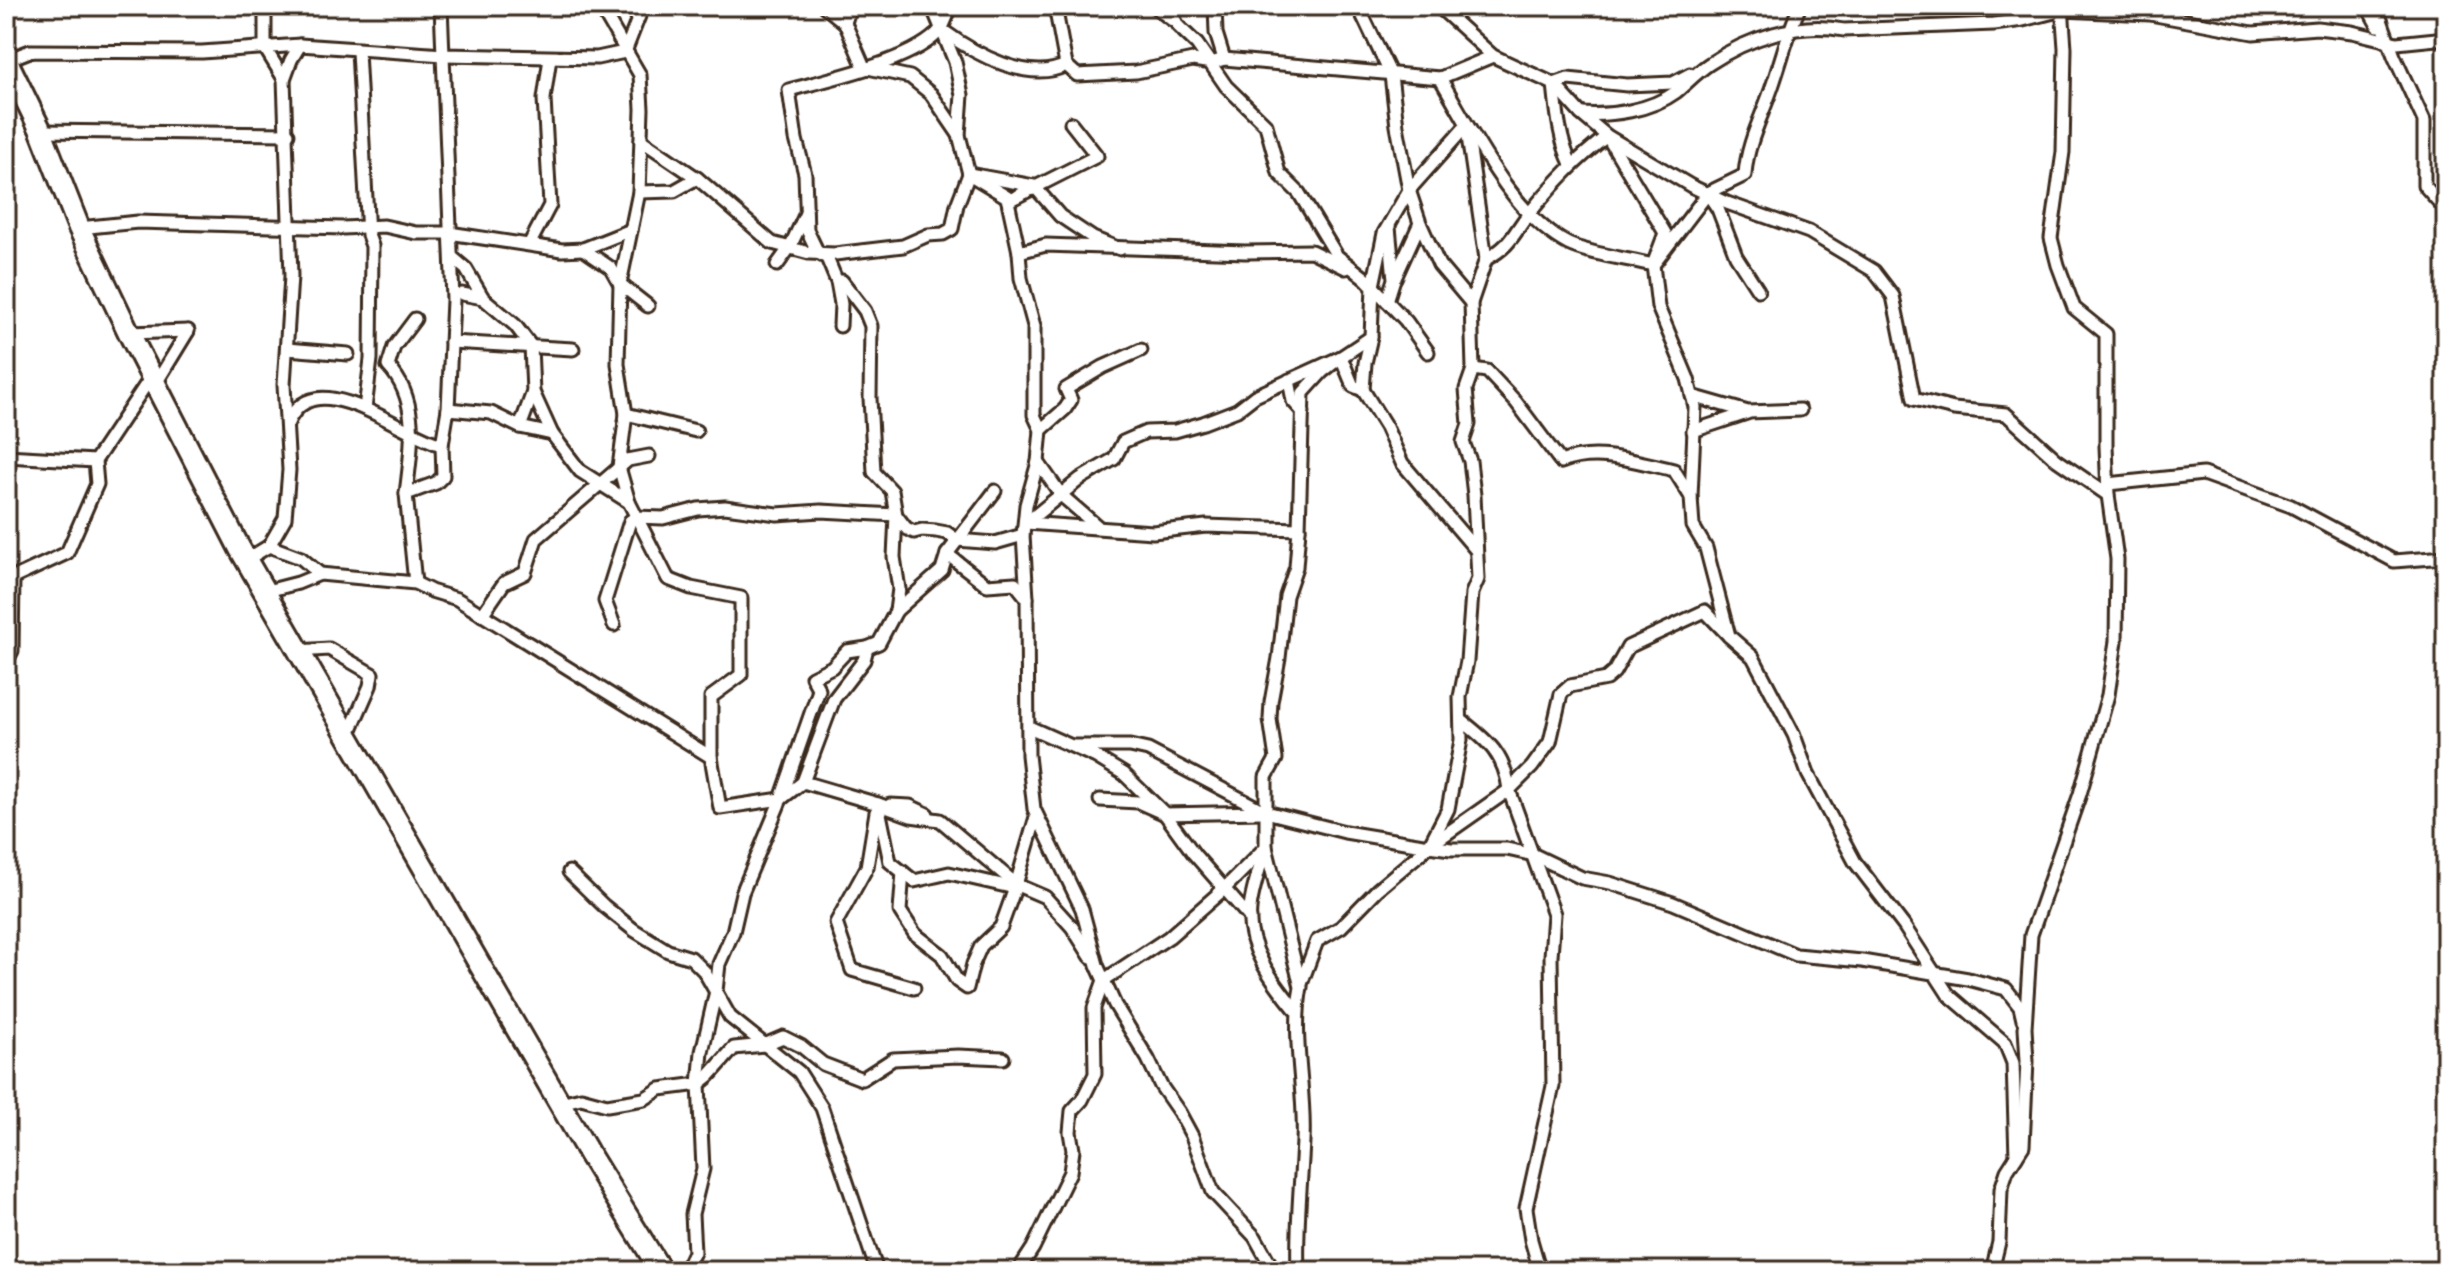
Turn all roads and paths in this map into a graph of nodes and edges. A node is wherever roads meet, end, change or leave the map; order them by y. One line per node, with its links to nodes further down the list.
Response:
1 (265, 6): 29 (street)
2 (441, 6): 32 (street)
3 (605, 6): 31 (street)
4 (643, 6): 31 (street)
5 (824, 6): 22 (street)
6 (850, 6): 22 (street)
7 (932, 6): 24 (street)
8 (951, 6): 24 (street)
9 (1055, 6): 37 (street)
10 (1158, 6): 23 (street)
11 (1168, 6): 23 (street)
12 (1215, 6): 36 (street)
13 (1358, 6): 40 (street)
14 (1438, 6): 20 (street)
15 (1800, 6): 25 (street)
16 (2168, 6): 21 (street)
17 (2367, 6): 27 (street)
18 (2376, 6): 27 (street)
19 (2062, 8): 21 (street); 25 (street); 130 (street)
20 (1452, 12): 33 (street)
21 (2150, 14): 27 (street)
22 (845, 23): 39 (street)
23 (1178, 26): 36 (street)
24 (941, 29): 37 (street); 39 (street); 49 (street)
25 (1789, 30): 38 (street); 58 (street)
26 (2446, 38): 27 (street)
27 (2387, 40): 61 (street)
28 (300, 45): 29 (street); 30 (street); 42 (street)
29 (265, 48): 35 (street); 42 (street)
30 (358, 51): 32 (street); 67 (street)
31 (625, 52): 34 (street); 51 (street)
32 (444, 55): 34 (street); 69 (street)
33 (1493, 56): 41 (street); 43 (street)
34 (550, 58): 70 (street)
35 (6, 59): 47 (highway)
36 (1218, 61): 37 (street); 40 (street); 80 (street)
37 (1066, 65)
38 (1708, 65): 43 (street); 44 (street)
39 (864, 67): 49 (street); 60 (street)
40 (1391, 75): 41 (street); 56 (street)
41 (1440, 78): 46 (street)
42 (284, 79): 48 (street)
43 (1554, 84): 44 (street); 52 (street)
44 (1581, 114): 50 (street)
45 (1071, 123): 55 (street)
46 (1466, 126): 56 (street); 62 (street); 78 (street)
47 (41, 131): 48 (street); 66 (highway)
48 (288, 134): 65 (street)
49 (959, 135): 53 (street)
50 (1607, 136): 52 (street); 58 (street); 79 (street)
51 (641, 140): 54 (street); 57 (street)
52 (1571, 164): 62 (street)
53 (969, 174): 55 (street); 59 (street); 76 (street)
54 (697, 178): 57 (street); 71 (street)
55 (1034, 186): 59 (street); 74 (street)
56 (1409, 190): 63 (street); 64 (street)
57 (639, 192): 68 (street)
58 (1708, 193): 79 (street); 86 (street); 130 (street)
59 (1008, 201): 75 (street)
60 (807, 209): 72 (street); 76 (street)
61 (2446, 210)
62 (1528, 214): 78 (street); 79 (street)
63 (1420, 223): 81 (street); 90 (street)
64 (1389, 224): 81 (street); 85 (street)
65 (291, 225): 66 (street); 67 (street); 98 (street)
66 (79, 228): 94 (highway)
67 (368, 228): 69 (street); 110 (street)
68 (631, 230): 73 (street); 84 (street)
69 (449, 233): 70 (street); 77 (street)
70 (530, 243): 73 (street)
71 (772, 243): 72 (street); 72 (street)
72 (790, 247): 76 (street)
73 (583, 249): 84 (street)
74 (1120, 249): 75 (street); 80 (street)
75 (1019, 252): 118 (street)
76 (818, 253): 82 (street)
77 (453, 258): 83 (street); 87 (street)
78 (1486, 259): 90 (street)
79 (1653, 265): 109 (street)
80 (1354, 271): 85 (street)
81 (1394, 279): 89 (street)
82 (837, 282): 93 (street); 136 (street)
83 (473, 284): 87 (street); 88 (street)
84 (620, 284): 91 (street); 115 (street)
85 (1373, 286): 89 (street); 95 (street)
86 (1758, 290)
87 (458, 297): 88 (street); 96 (street)
88 (483, 298): 97 (street)
89 (1387, 301): 101 (street)
90 (1471, 303): 104 (street)
91 (648, 306)
92 (415, 319): 121 (street)
93 (840, 326)
94 (129, 333): 106 (highway); 106 (street)
95 (1371, 337): 103 (street); 107 (street)
96 (451, 342): 97 (street); 111 (street)
97 (531, 346): 99 (street); 108 (street)
98 (287, 349): 102 (street); 117 (street)
99 (573, 349)
100 (1141, 350): 118 (street)
101 (1428, 352)
102 (348, 354)
103 (1341, 357): 105 (street); 107 (street); 113 (street)
104 (1473, 369): 134 (street); 143 (street)
105 (1289, 380): 113 (street); 133 (street)
106 (153, 381): 126 (street); 146 (highway)
107 (1363, 390): 143 (street)
108 (533, 392): 116 (street); 122 (street)
109 (1692, 396): 114 (street); 120 (street)
110 (365, 409): 117 (street); 121 (street)
111 (448, 409): 116 (street); 123 (street)
112 (1800, 410): 114 (street)
113 (1303, 412): 140 (street)
114 (1748, 412): 120 (street)
115 (626, 414): 119 (street); 128 (street)
116 (520, 427): 122 (street)
117 (285, 430): 142 (street)
118 (1041, 430): 127 (street)
119 (696, 431)
120 (1693, 431): 134 (street)
121 (413, 432): 123 (street); 132 (street)
122 (552, 434): 129 (street)
123 (442, 445): 132 (street)
124 (6, 456): 126 (street)
125 (649, 456): 128 (street)
126 (95, 461): 157 (street)
127 (1038, 462): 133 (street); 139 (street)
128 (619, 467): 129 (street); 135 (street)
129 (600, 485): 135 (street); 152 (street)
130 (2108, 489): 145 (street); 186 (street)
131 (995, 491): 141 (street)
132 (406, 494): 148 (street)
133 (1061, 495): 138 (street); 139 (street)
134 (1691, 497): 154 (street)
135 (629, 502): 137 (street)
136 (896, 515): 137 (street); 141 (street); 151 (street)
137 (636, 517): 153 (street); 162 (street)
138 (1098, 526): 139 (street); 140 (street)
139 (1024, 529): 141 (street); 150 (street)
140 (1299, 529): 168 (street)
141 (957, 540): 144 (street)
142 (269, 546): 146 (street); 147 (street)
143 (1477, 550): 158 (street)
144 (947, 554): 150 (street); 151 (street)
145 (2446, 557)
146 (246, 560): 149 (highway)
147 (320, 574): 148 (street); 149 (street)
148 (415, 583): 152 (street)
149 (263, 592): 156 (highway)
150 (1027, 598): 159 (street)
151 (896, 611): 155 (street)
152 (482, 615): 162 (street)
153 (614, 625)
154 (1729, 636): 164 (street); 180 (street)
155 (867, 648): 163 (street); 165 (street)
156 (298, 651): 160 (highway); 160 (street)
157 (6, 662)
158 (1461, 720): 164 (street); 171 (street)
159 (1029, 727): 161 (street); 170 (street)
160 (348, 737): 190 (highway)
161 (1073, 746): 168 (street); 169 (street)
162 (711, 757): 165 (street)
163 (803, 782): 165 (street); 167 (street)
164 (1509, 790): 171 (street); 173 (street)
165 (781, 799): 184 (street)
166 (1100, 800): 169 (street)
167 (878, 804): 175 (street); 176 (street); 183 (street)
168 (1266, 812): 169 (street); 171 (street); 172 (street)
169 (1165, 814): 177 (street)
170 (1036, 817): 176 (street); 179 (street)
171 (1429, 846): 173 (street); 182 (street)
172 (1266, 847): 177 (street); 178 (street); 182 (street)
173 (1534, 855): 180 (street); 198 (street)
174 (569, 872): 184 (street)
175 (903, 872): 176 (street); 176 (street)
176 (1016, 887): 179 (street)
177 (1225, 888): 178 (street); 181 (street)
178 (1250, 918): 185 (street)
179 (1097, 965): 181 (street)
180 (1935, 974): 186 (street); 191 (street)
181 (1104, 980): 195 (street); 196 (street)
182 (1301, 987): 185 (street)
183 (914, 988)
184 (716, 991): 187 (street); 189 (street)
185 (1296, 1010): 197 (street)
186 (2025, 1028): 191 (street)
187 (764, 1045): 188 (street); 189 (street); 194 (street)
188 (1003, 1058)
189 (699, 1084): 190 (street); 193 (street)
190 (560, 1103): 192 (highway)
191 (2016, 1158): 199 (street)
192 (661, 1271)
193 (685, 1271)
194 (877, 1271)
195 (1018, 1271)
196 (1274, 1271)
197 (1298, 1271)
198 (1540, 1271)
199 (1992, 1271)

